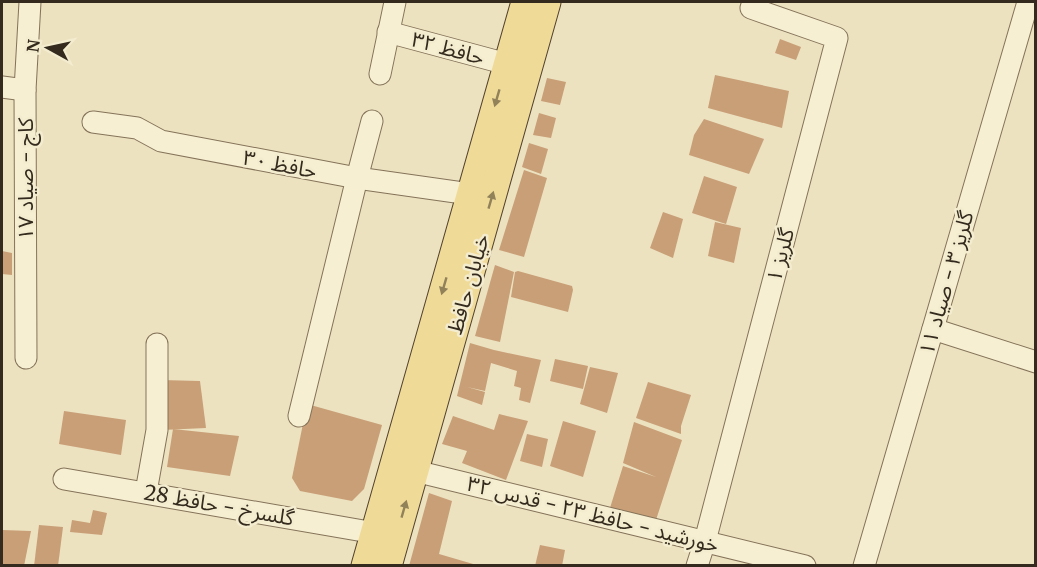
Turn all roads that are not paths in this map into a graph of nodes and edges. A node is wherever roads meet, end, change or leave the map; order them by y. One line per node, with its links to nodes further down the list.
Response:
1 (30, 2): 11 (street, کاج - صیاد ۱۷)
2 (395, 2): 7 (street)
3 (525, 2): 8 (main road, خیابان حافظ)
4 (548, 2): 21 (main road, خیابان حافظ, one-way to 4)
5 (753, 2): 25 (street, گلریز ۱)
6 (1028, 2): 16 (street, گلریز ۳ - صیاد ۱۱)
7 (388, 32): 8 (street, حافظ ۳۲); 9 (street)
8 (507, 64): 15 (main road, خیابان حافظ, one-way to 15)
9 (380, 74)
10 (2, 87): 11 (street)
11 (25, 90): 18 (street, کاج - صیاد ۱۷)
12 (372, 121): 14 (street)
13 (93, 122): 14 (street, حافظ ۳۰)
14 (357, 178): 15 (street, حافظ ۳۰); 20 (street)
15 (470, 194): 24 (main road, خیابان حافظ, one-way to 24)
16 (933, 329): 19 (street); 30 (street, گلریز ۳ - صیاد ۱۱)
17 (157, 344): 23 (street)
18 (26, 358)
19 (1035, 362)
20 (299, 416)
21 (415, 471): 25 (street, خورشید - حافظ ۲۳ - قدس ۳۲); 27 (main road, خیابان حافظ, one-way to 21)
22 (64, 479): 23 (street, گلسرخ - حافظ 28)
23 (146, 492): 24 (street, گلسرخ - حافظ 28)
24 (375, 532): 26 (main road, خیابان حافظ)
25 (705, 541): 28 (street, گلریز ۱); 29 (street, خورشید - حافظ ۲۳ - قدس ۳۲)
26 (366, 566)
27 (388, 566)
28 (697, 566)
29 (805, 566)
30 (864, 566)

